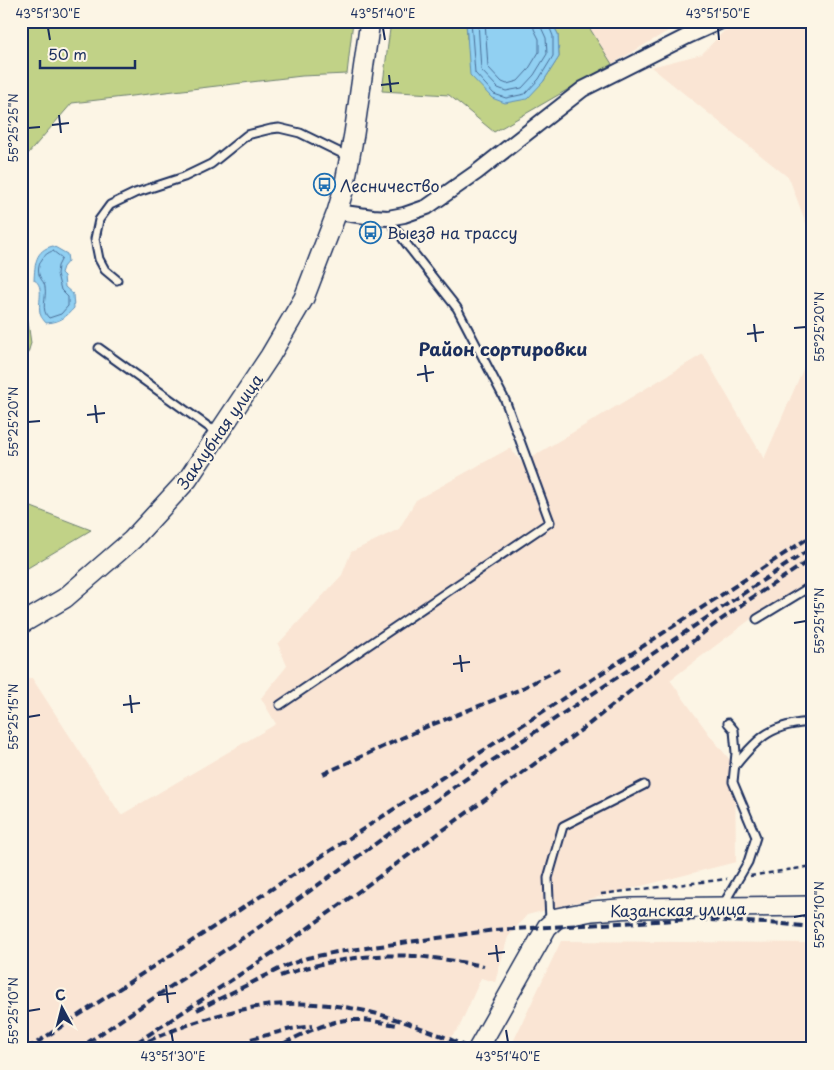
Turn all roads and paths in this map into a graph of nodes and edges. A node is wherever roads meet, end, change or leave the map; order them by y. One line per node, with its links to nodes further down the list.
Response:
1 (370, 21): 3 (main road, Заклубная улица)
2 (721, 21): 5 (street)
3 (350, 158): 4 (main road, Заклубная улица); 6 (lane)
4 (337, 212): 5 (street); 8 (main road, Заклубная улица)
5 (388, 218): 12 (lane)
6 (118, 280)
7 (98, 348): 8 (lane)
8 (219, 434): 11 (main road, Заклубная улица)
9 (813, 585): 10 (lane)
10 (757, 619)
11 (21, 624)
12 (280, 705)
13 (813, 722): 15 (lane)
14 (728, 723): 15 (lane)
15 (734, 766): 18 (lane)
16 (644, 784): 22 (lane)
17 (813, 866): 18 (path)
18 (739, 878): 19 (path); 20 (lane)
19 (600, 894)
20 (722, 908): 21 (main road, Казанская улица); 22 (main road, Казанская улица)
21 (811, 911)
22 (549, 925): 23 (main road)
23 (478, 1049)

